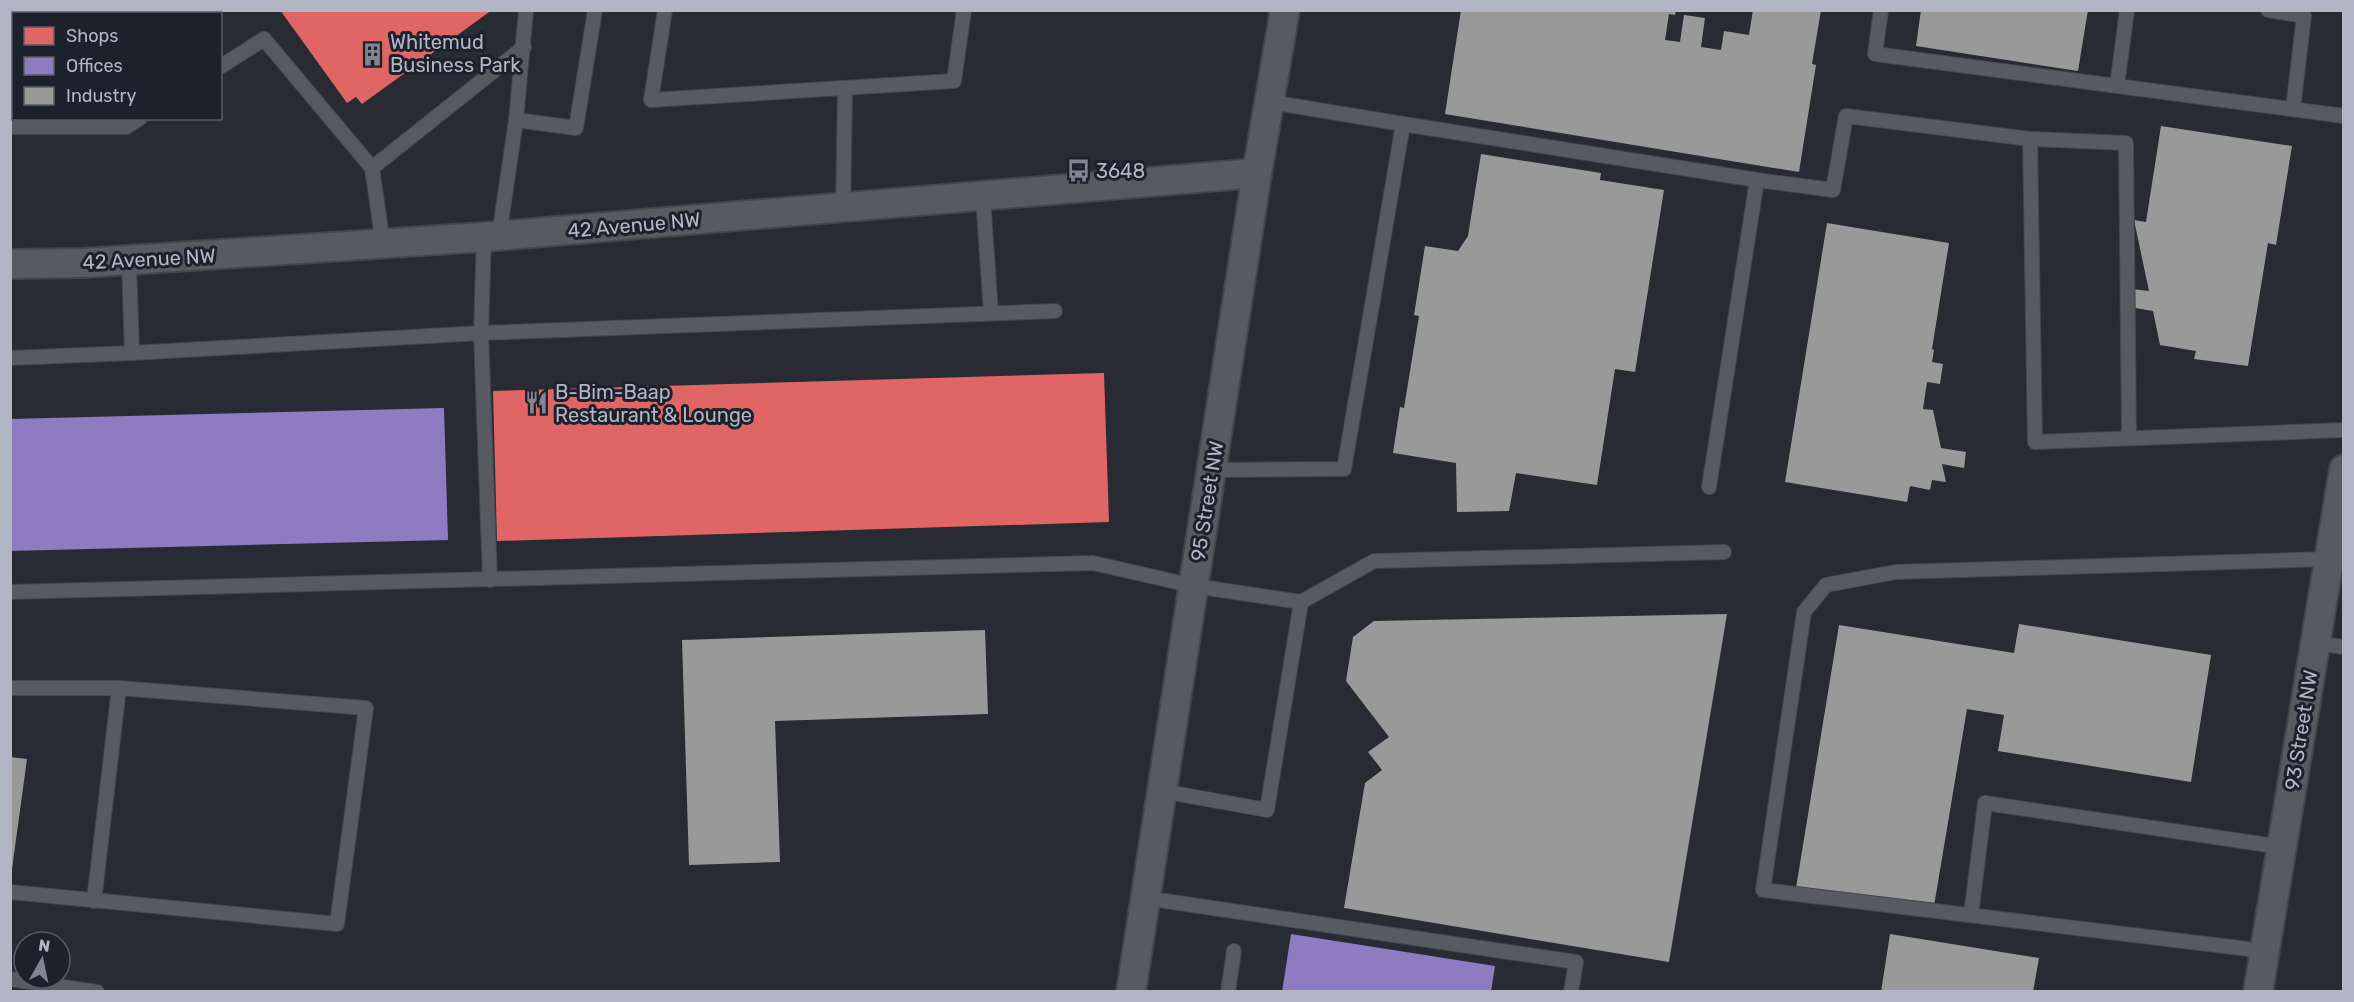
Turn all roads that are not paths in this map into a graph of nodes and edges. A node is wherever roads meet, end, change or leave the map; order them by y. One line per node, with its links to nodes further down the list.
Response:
1 (526, 10): 9 (lane)
2 (595, 10): 16 (lane)
3 (665, 10): 12 (lane)
4 (964, 10): 12 (lane)
5 (1285, 10): 13 (street, 95 Street NW)
6 (1881, 10): 11 (lane)
7 (2127, 10): 11 (lane)
8 (2268, 10): 14 (lane)
9 (524, 47): 16 (lane); 21 (lane)
10 (222, 66): 21 (lane)
11 (2117, 86): 14 (lane)
12 (845, 90): 25 (lane)
13 (1270, 102): 18 (lane); 22 (street, 95 Street NW)
14 (2293, 109): 15 (lane)
15 (2343, 116)
16 (516, 120): 26 (lane)
17 (123, 123): 19 (lane)
18 (1403, 124): 23 (lane); 38 (lane)
19 (10, 127)
20 (2030, 139): 23 (lane); 36 (lane); 36 (lane)
21 (372, 168): 27 (lane)
22 (1257, 173): 24 (street, 42 Avenue NW); 38 (street, 95 Street NW)
23 (1757, 180): 39 (lane)
24 (983, 198): 25 (street, 42 Avenue NW); 31 (lane)
25 (843, 209): 26 (street, 42 Avenue NW)
26 (492, 237): 27 (street, 42 Avenue NW); 32 (lane)
27 (383, 244): 28 (street, 42 Avenue NW)
28 (129, 260): 29 (street, 42 Avenue NW); 33 (lane)
29 (10, 264)
30 (1055, 311): 31 (lane)
31 (991, 313): 32 (lane)
32 (481, 333): 33 (lane); 42 (lane)
33 (132, 353): 34 (lane)
34 (10, 358)
35 (2343, 430): 36 (lane)
36 (2129, 438)
37 (2343, 469): 41 (street, 93 Street NW)
38 (1212, 470): 43 (street, 95 Street NW)
39 (1709, 487)
40 (1724, 552): 45 (lane)
41 (2329, 559): 46 (street, 93 Street NW); 55 (lane)
42 (490, 580): 43 (lane); 44 (lane)
43 (1194, 585): 45 (lane); 50 (street, 95 Street NW)
44 (10, 592)
45 (1301, 602): 50 (lane)
46 (2315, 643): 47 (lane); 51 (street, 93 Street NW)
47 (2343, 647)
48 (10, 688): 49 (lane)
49 (119, 688): 54 (lane); 54 (lane)
50 (1162, 791): 53 (street, 95 Street NW)
51 (2282, 847): 55 (lane); 57 (street, 93 Street NW)
52 (10, 892): 54 (lane)
53 (1145, 898): 60 (street, 95 Street NW); 62 (lane)
54 (94, 901)
55 (1971, 915): 57 (lane)
56 (1234, 951): 61 (lane)
57 (2265, 951): 63 (street, 93 Street NW)
58 (10, 979): 59 (lane)
59 (97, 992)
60 (1131, 992)
61 (1228, 992)
62 (1571, 992)
63 (2258, 992)

